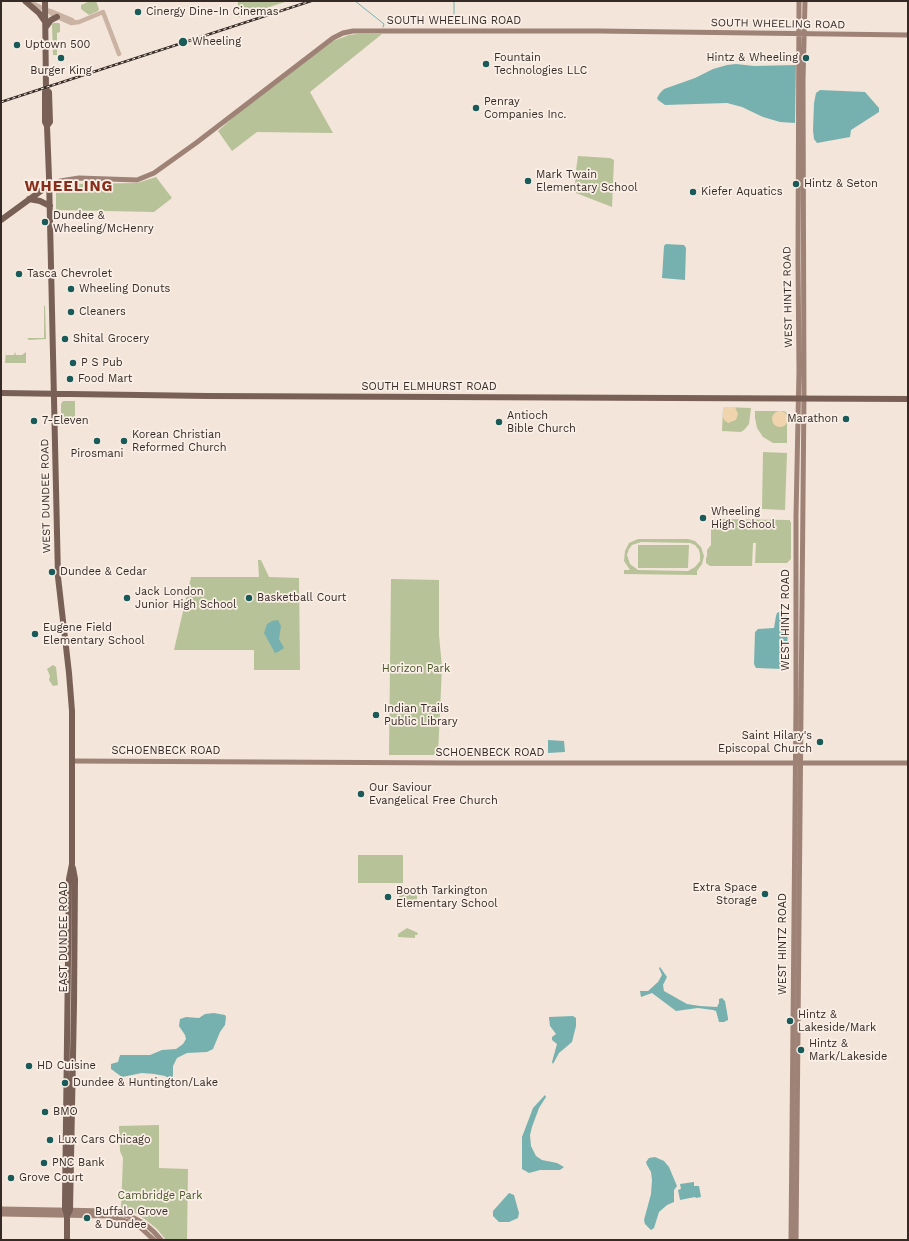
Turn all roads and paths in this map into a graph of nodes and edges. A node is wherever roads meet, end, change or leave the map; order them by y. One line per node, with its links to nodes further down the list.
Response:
1 (29, 1): 5 (street); 8 (main road)
2 (45, 1): 5 (main road, WEST DUNDEE ROAD)
3 (799, 1): 9 (main road, WEST HINTZ ROAD)
4 (805, 1): 9 (main road, WEST HINTZ ROAD)
5 (48, 11): 6 (street); 7 (street); 8 (main road, WEST DUNDEE ROAD)
6 (56, 17): 7 (street); 8 (main road)
7 (74, 22): 11 (street)
8 (46, 25): 12 (main road, WEST DUNDEE ROAD)
9 (801, 34): 10 (main road, SOUTH WHEELING ROAD); 12 (main road, SOUTH WHEELING ROAD); 18 (main road, WEST HINTZ ROAD)
10 (908, 35)
11 (119, 54)
12 (50, 185): 13 (main road); 14 (main road, WEST DUNDEE ROAD)
13 (30, 199): 14 (main road); 15 (main road)
14 (50, 206): 17 (main road, WEST DUNDEE ROAD)
15 (1, 220)
16 (1, 393): 17 (main road, SOUTH ELMHURST ROAD)
17 (54, 394): 18 (main road, SOUTH ELMHURST ROAD); 20 (main road, WEST DUNDEE ROAD)
18 (801, 399): 19 (main road, SOUTH ELMHURST ROAD); 21 (main road, WEST HINTZ ROAD)
19 (908, 399)
20 (72, 761): 21 (main road, SCHOENBECK ROAD); 23 (main road, WEST DUNDEE ROAD)
21 (798, 763): 22 (main road, SCHOENBECK ROAD); 30 (main road, WEST HINTZ ROAD); 31 (main road, WEST HINTZ ROAD)
22 (908, 763)
23 (72, 864): 25 (main road, EAST DUNDEE ROAD)
24 (1, 1209): 25 (main road)
25 (68, 1212): 26 (main road); 27 (main road); 28 (main road); 29 (main road)
26 (1, 1214)
27 (67, 1240)
28 (154, 1240)
29 (161, 1240)
30 (791, 1240)
31 (796, 1240)

